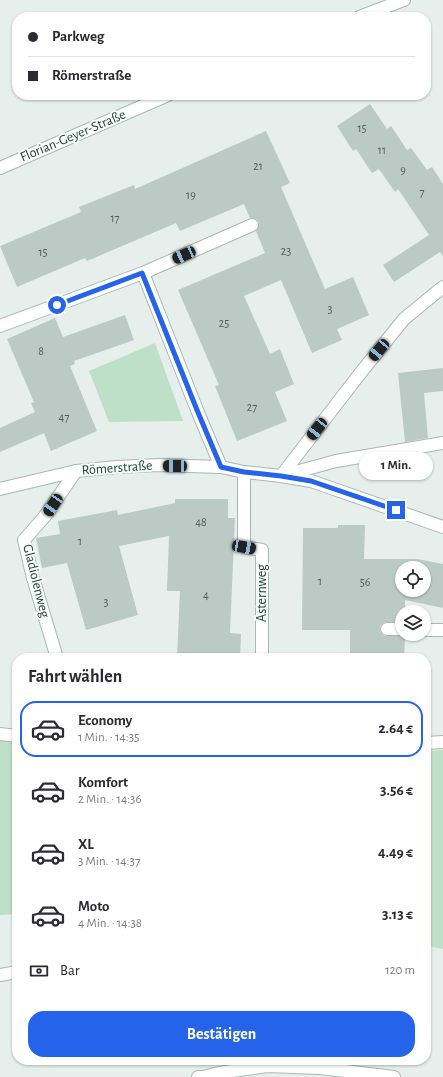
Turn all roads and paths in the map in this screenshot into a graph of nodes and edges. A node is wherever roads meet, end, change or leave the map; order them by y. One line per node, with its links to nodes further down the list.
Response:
1 (404, 0): 2 (street)
2 (372, 12)
3 (156, 100): 4 (street, Florian-Geyer-Straße)
4 (0, 168)
5 (252, 225): 6 (street)
6 (142, 273): 8 (street); 10 (street)
7 (443, 287): 13 (street)
8 (0, 326)
9 (443, 443): 13 (street)
10 (221, 467): 11 (street, Römerstraße); 12 (street, Römerstraße)
11 (76, 471): 14 (street, Römerstraße); 20 (street, Gladiolenweg)
12 (244, 472): 13 (street, Römerstraße); 21 (street, Asternweg)
13 (281, 476): 15 (street, Römerstraße)
14 (0, 489)
15 (443, 527)
16 (387, 629): 17 (street)
17 (395, 629)
18 (431, 630): 19 (street)
19 (443, 630)
20 (56, 653)
21 (262, 653)
22 (0, 734): 23 (street)
23 (12, 735)
24 (443, 742): 25 (street)
25 (431, 743)
26 (12, 973): 27 (street)
27 (0, 975)
28 (198, 1077): 29 (street)
29 (203, 1077): 30 (street)
30 (394, 1077)

